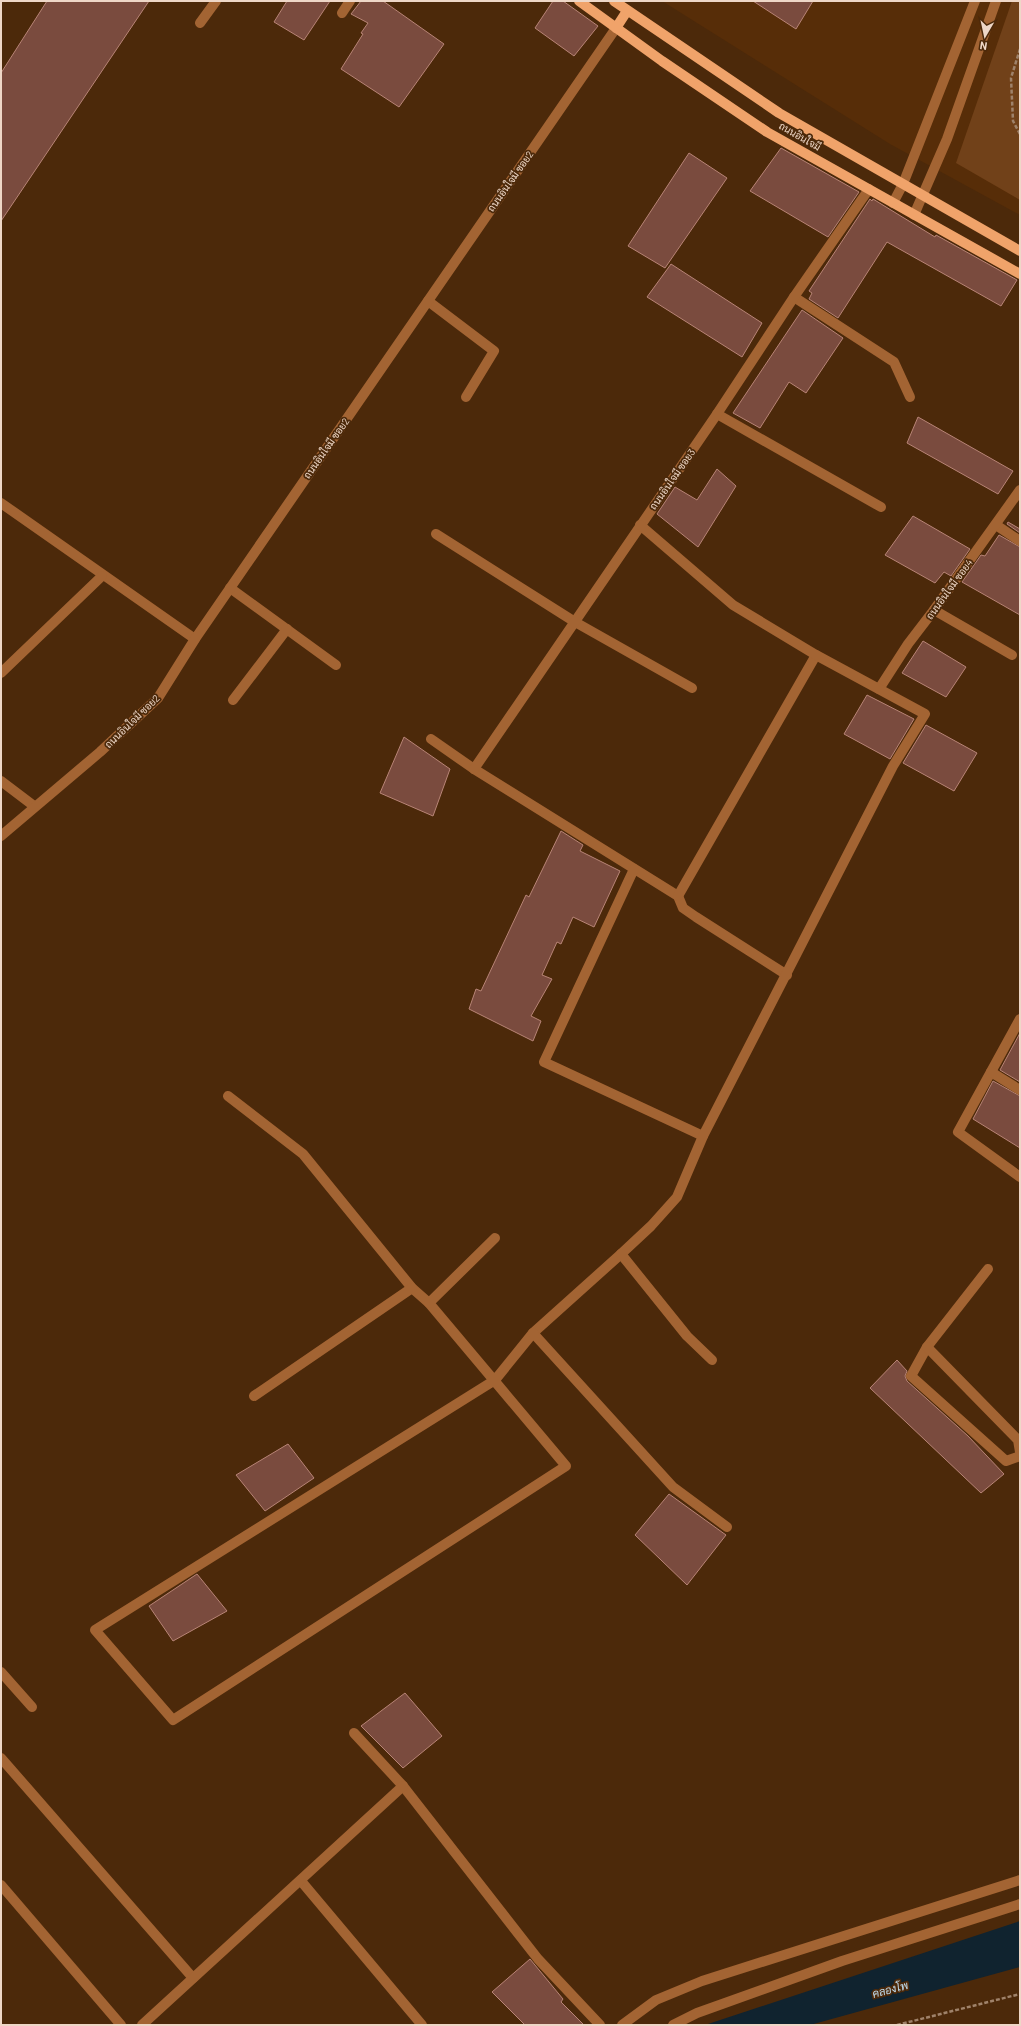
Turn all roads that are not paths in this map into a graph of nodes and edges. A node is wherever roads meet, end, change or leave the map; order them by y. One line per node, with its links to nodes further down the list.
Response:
1 (216, 1): 9 (street)
2 (350, 1): 8 (street)
3 (579, 1): 10 (main road, ถนนอินใจมี)
4 (614, 1): 7 (main road, ถนนอินใจมี)
5 (975, 1): 11 (street)
6 (996, 1): 13 (street)
7 (627, 11): 10 (main road); 11 (main road, ถนนอินใจมี)
8 (342, 13)
9 (200, 23)
10 (616, 28): 12 (main road, ถนนอินใจมี); 19 (street, ถนนอินใจมี ซอย2)
11 (903, 184): 13 (main road, ถนนอินใจมี); 14 (street)
12 (869, 189): 14 (main road, ถนนอินใจมี); 18 (street, ถนนอินใจมี ซอย3)
13 (924, 196): 15 (street); 16 (main road, ถนนอินใจมี)
14 (893, 203): 15 (main road, ถนนอินใจมี)
15 (914, 215): 17 (main road, ถนนอินใจมี)
16 (1020, 251)
17 (1020, 274)
18 (794, 297): 21 (street); 22 (street, ถนนอินใจมี ซอย3)
19 (428, 301): 20 (street); 31 (street, ถนนอินใจมี ซอย2)
20 (466, 397)
21 (910, 397)
22 (717, 414): 25 (street); 26 (street, ถนนอินใจมี ซอย3)
23 (1020, 490): 27 (street, ถนนอินใจมี ซอย4)
24 (2, 505): 30 (street)
25 (881, 507)
26 (640, 525): 33 (street, ถนนอินใจมี ซอย3); 36 (street)
27 (996, 525): 29 (street); 32 (street, ถนนอินใจมี ซอย4)
28 (436, 534): 33 (street)
29 (1020, 541)
30 (102, 576): 35 (street); 39 (street)
31 (230, 588): 34 (street); 35 (street, ถนนอินใจมี ซอย2)
32 (934, 610): 37 (street); 41 (street, ถนนอินใจมี ซอย4)
33 (574, 622): 40 (street); 44 (street, ถนนอินใจมี ซอย3)
34 (287, 629): 38 (street); 42 (street)
35 (195, 640): 46 (street, ถนนอินใจมี ซอย2)
36 (816, 655): 41 (street); 49 (street)
37 (1012, 655)
38 (336, 664)
39 (1, 673)
40 (692, 688)
41 (879, 689): 50 (street)
42 (233, 700)
43 (431, 739): 44 (street)
44 (474, 769): 48 (street)
45 (1, 781): 46 (street)
46 (34, 806): 47 (street, ถนนอินใจมี ซอย2)
47 (1, 836)
48 (634, 869): 49 (street); 56 (street)
49 (678, 896): 50 (street)
50 (787, 975): 56 (street)
51 (1020, 1019): 52 (street)
52 (1017, 1031): 53 (street)
53 (991, 1072): 54 (street); 57 (street)
54 (1020, 1090)
55 (228, 1096): 61 (street)
56 (703, 1136): 59 (street)
57 (1020, 1176)
58 (495, 1238): 62 (street)
59 (621, 1254): 63 (street); 65 (street)
60 (988, 1269): 64 (street)
61 (412, 1288): 62 (street); 67 (street)
62 (429, 1303): 66 (street)
63 (533, 1333): 66 (street); 70 (street)
64 (927, 1347): 68 (street); 69 (street)
65 (712, 1360)
66 (495, 1380): 66 (street)
67 (254, 1396)
68 (1020, 1452)
69 (1020, 1456)
70 (727, 1527)
71 (1, 1672): 72 (street)
72 (32, 1707)
73 (354, 1733): 75 (street)
74 (1, 1758): 80 (street)
75 (403, 1786): 77 (street); 84 (street)
76 (1020, 1880): 85 (street)
77 (302, 1881): 80 (street); 83 (street)
78 (1, 1885): 81 (street)
79 (1020, 1904): 86 (street)
80 (193, 1978): 82 (street)
81 (121, 2025)
82 (142, 2025)
83 (422, 2025)
84 (600, 2025)
85 (622, 2025)
86 (673, 2025)

